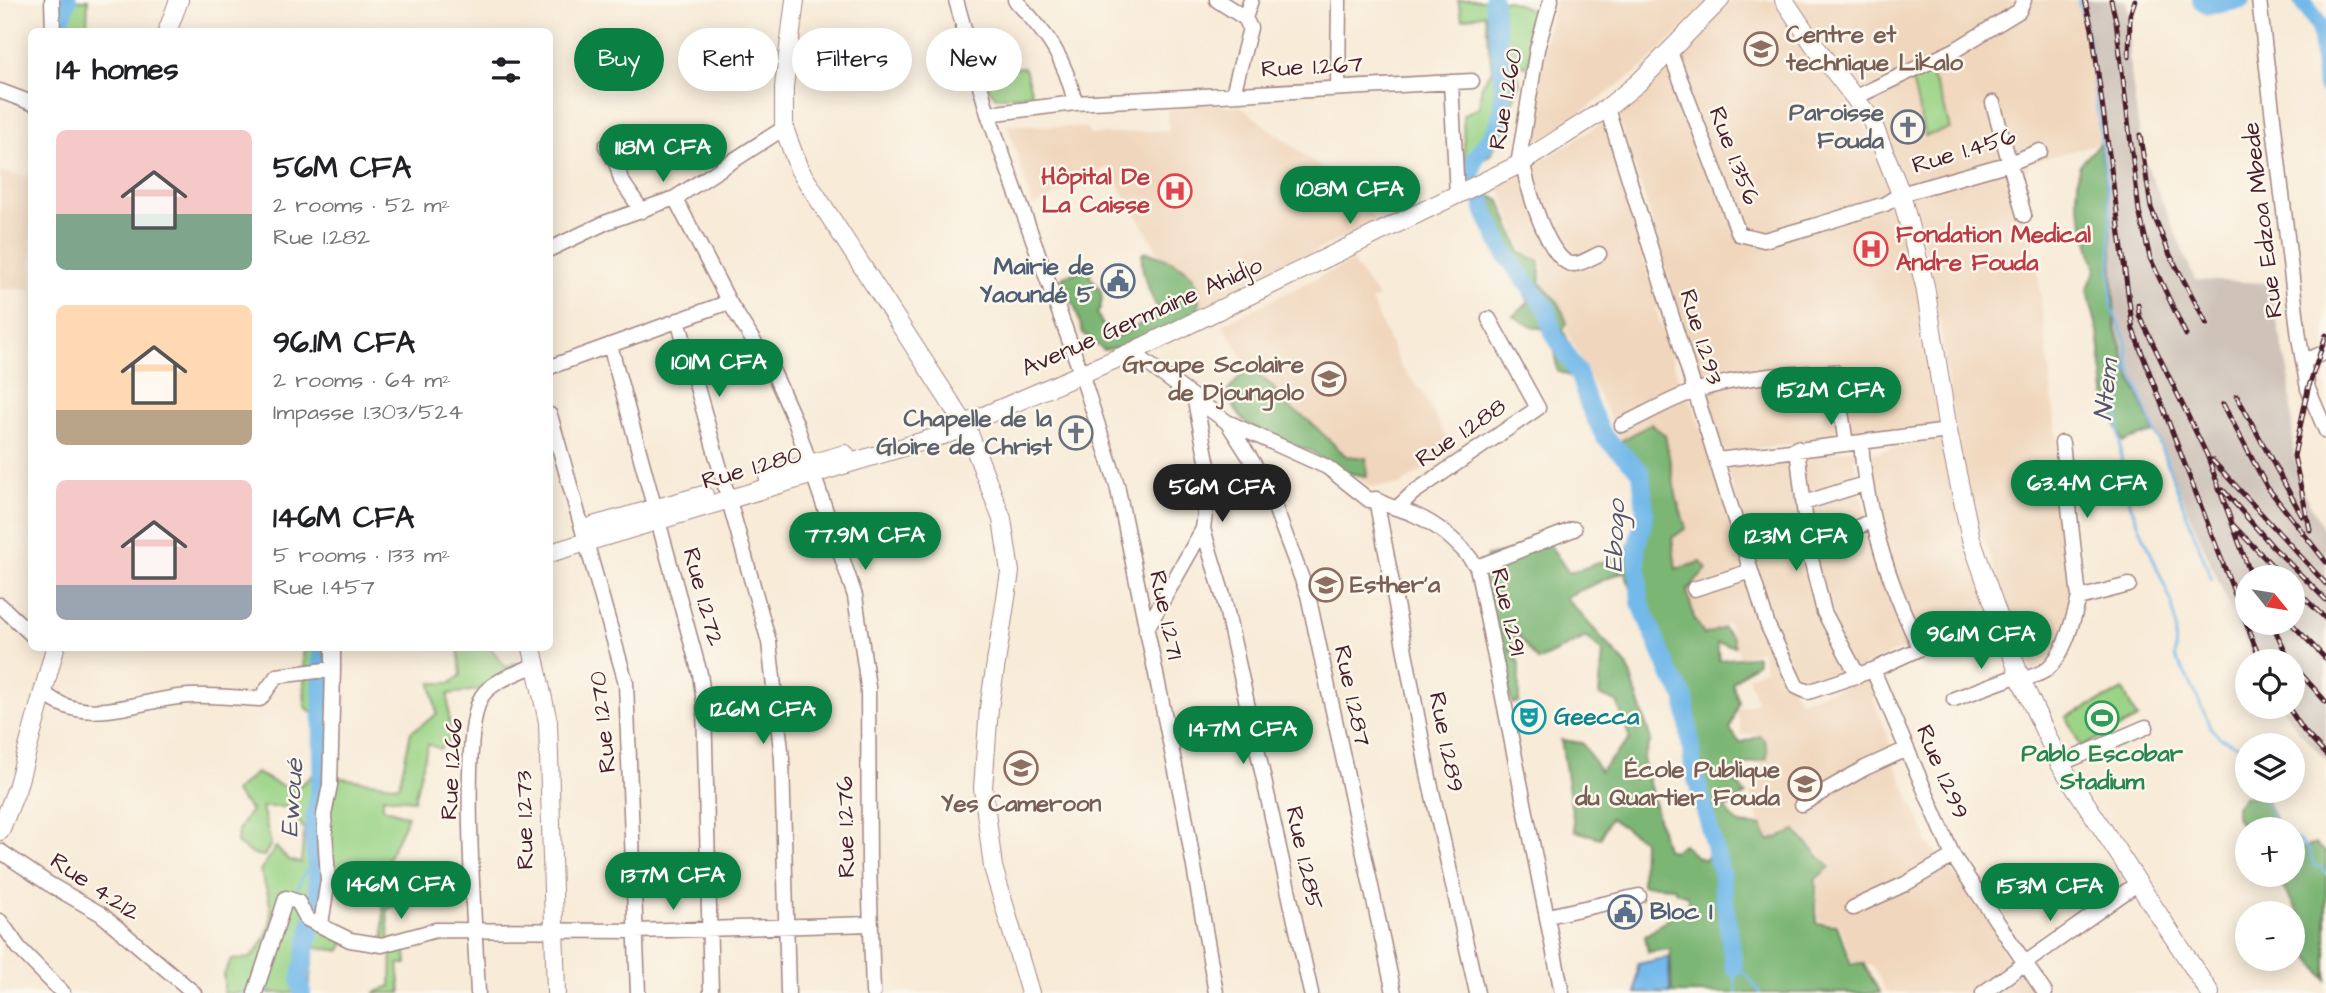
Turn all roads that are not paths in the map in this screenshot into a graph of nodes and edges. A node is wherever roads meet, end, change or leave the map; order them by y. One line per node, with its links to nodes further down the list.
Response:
1 (52, 0): 15 (street)
2 (179, 0): 16 (main road)
3 (795, 0): 29 (main road)
4 (956, 0): 28 (street, Rue 1.271)
5 (1015, 0): 25 (street)
6 (1217, 0): 14 (street)
7 (1251, 0): 14 (street)
8 (1339, 0): 20 (street)
9 (1551, 0): 32 (street, Rue 1.260)
10 (1720, 0): 17 (main road, Avenue Germaine Ahidjo)
11 (1784, 0): 23 (main road)
12 (2024, 0): 23 (street)
13 (2259, 0): 47 (street, Rue Edzoa Mbede)
14 (1245, 18): 22 (street)
15 (53, 28)
16 (168, 28)
17 (1670, 52): 27 (main road, Avenue Germaine Ahidjo); 34 (street, Rue 1.356)
18 (1472, 81): 19 (street, Rue 1.267)
19 (1451, 82): 20 (street, Rue 1.267); 35 (street)
20 (1338, 87): 22 (street, Rue 1.267)
21 (0, 91): 24 (street)
22 (1234, 94): 25 (street, Rue 1.267)
23 (1856, 97): 34 (main road)
24 (28, 102)
25 (1075, 103): 28 (street, Rue 1.267)
26 (1993, 103): 33 (street)
27 (1607, 108): 32 (main road, Avenue Germaine Ahidjo); 50 (street, Rue 1.293)
28 (988, 114): 49 (street, Rue 1.271)
29 (784, 128): 36 (street); 53 (main road)
30 (606, 146): 37 (street)
31 (2040, 151): 33 (street, Rue 1.456)
32 (1520, 163): 35 (main road, Avenue Germaine Ahidjo); 40 (street)
33 (2010, 163): 34 (street, Rue 1.456); 38 (street)
34 (1902, 194): 56 (main road)
35 (1457, 195): 45 (main road, Avenue Germaine Ahidjo)
36 (675, 198): 37 (street); 41 (street, Rue 1.276)
37 (642, 211): 39 (street)
38 (2024, 215)
39 (553, 248)
40 (1599, 254)
41 (729, 302): 43 (street); 63 (street, Rue 1.276)
42 (1489, 319): 68 (street, Rue 1.288)
43 (678, 320): 44 (street); 65 (street)
44 (610, 345): 48 (street); 69 (street, Rue 1.272)
45 (1132, 352): 49 (main road, Avenue Germaine Ahidjo); 51 (street)
46 (2326, 352): 47 (street)
47 (2304, 361): 57 (street, Rue Edzoa Mbede)
48 (553, 366)
49 (1082, 373): 53 (main road, Avenue Germaine Ahidjo); 84 (street, Rue 1.271)
50 (1693, 391): 54 (street); 60 (street); 62 (street, Rue 1.293)
51 (1195, 401): 52 (street, Rue 1.291); 71 (street)
52 (1227, 422): 66 (street, Rue 1.291); 129 (street, Rue 1.287)
53 (965, 424): 63 (main road, Rue 1.280); 126 (main road)
54 (1622, 425)
55 (553, 426): 73 (street, Rue 1.270)
56 (1948, 431): 58 (street); 83 (main road)
57 (2326, 431)
58 (1861, 442): 60 (street); 64 (street)
59 (2062, 443): 81 (street)
60 (1846, 444): 61 (street)
61 (1797, 449): 62 (street); 67 (street)
62 (1718, 460): 78 (street, Rue 1.293)
63 (812, 470): 65 (main road, Rue 1.280); 109 (street, Rue 1.276)
64 (1864, 484): 67 (street); 70 (street)
65 (728, 494): 69 (main road, Rue 1.280); 110 (street)
66 (1376, 499): 68 (street, Rue 1.291); 130 (street, Rue 1.289)
67 (1804, 503): 76 (street)
68 (1397, 508): 77 (street, Rue 1.291)
69 (657, 515): 73 (main road, Rue 1.280); 111 (street, Rue 1.272)
70 (1873, 520): 76 (street); 86 (street)
71 (1203, 529): 84 (street); 128 (street, Rue 1.285)
72 (1574, 530): 77 (street)
73 (584, 535): 74 (main road, Rue 1.280); 75 (main road, Rue 1.280); 112 (street, Rue 1.270)
74 (553, 540)
75 (553, 551)
76 (1809, 551): 92 (street)
77 (1477, 567): 106 (street, Rue 1.291)
78 (1752, 572): 80 (street); 92 (street, Rue 1.293)
79 (2129, 585): 81 (street)
80 (1694, 589)
81 (2079, 598): 93 (street)
82 (0, 605): 85 (street)
83 (1995, 614): 86 (street); 93 (main road)
84 (1146, 630): 127 (street, Rue 1.271)
85 (28, 631)
86 (1920, 648): 91 (street)
87 (51, 651): 94 (main road)
88 (333, 651): 90 (street)
89 (535, 656): 113 (street, Rue 1.266); 114 (main road, Rue 1.273)
90 (331, 669): 94 (street); 108 (street)
91 (1873, 670): 92 (street); 97 (street, Rue 1.299)
92 (1858, 676)
93 (2020, 677): 95 (street); 98 (main road)
94 (44, 693): 100 (main road)
95 (1954, 699)
96 (2146, 727): 98 (street)
97 (1908, 749): 99 (street); 102 (street, Rue 1.299)
98 (2060, 764): 103 (main road)
99 (1802, 804)
100 (0, 831)
101 (0, 850): 118 (street, Rue 4.212)
102 (1953, 856): 105 (street); 115 (street, Rue 1.299)
103 (2138, 883): 115 (street); 134 (main road)
104 (1639, 896): 106 (street)
105 (1853, 908)
106 (1548, 916): 116 (street, Rue 1.291)
107 (0, 921): 117 (street)
108 (314, 922): 113 (street); 119 (street)
109 (871, 924): 110 (street); 125 (street, Rue 1.276)
110 (786, 927): 111 (street); 124 (street)
111 (709, 929): 112 (street); 123 (street, Rue 1.272)
112 (635, 930): 114 (street); 122 (street, Rue 1.270)
113 (476, 931): 114 (street); 120 (street, Rue 1.266)
114 (552, 931): 121 (main road, Rue 1.273)
115 (2025, 962): 132 (street); 133 (street, Rue 1.299)
116 (1561, 986): 131 (street)
117 (63, 993)
118 (194, 993)
119 (255, 993)
120 (478, 993)
121 (556, 993)
122 (638, 993)
123 (711, 993)
124 (788, 993)
125 (873, 993)
126 (1030, 993)
127 (1216, 993)
128 (1311, 993)
129 (1394, 993)
130 (1477, 993)
131 (1549, 993)
132 (1983, 993)
133 (2045, 993)
134 (2210, 993)

